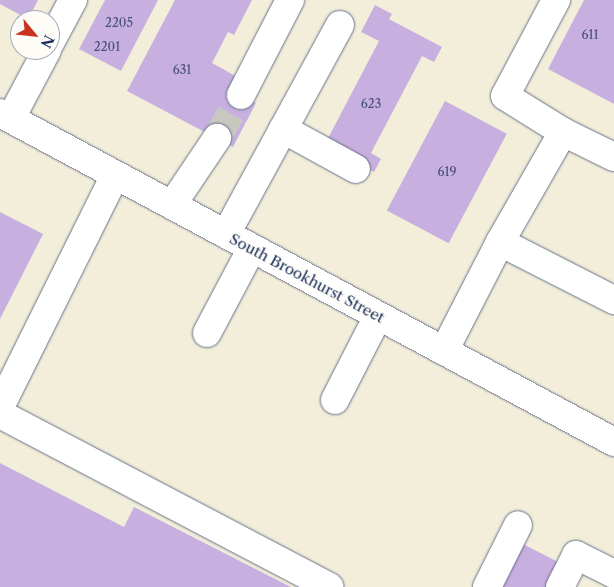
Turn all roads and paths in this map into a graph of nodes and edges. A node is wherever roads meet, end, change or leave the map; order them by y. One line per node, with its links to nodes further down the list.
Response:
1 (73, 0): 4 (main road)
2 (290, 0): 7 (main road)
3 (556, 0): 10 (main road)
4 (60, 24)
5 (340, 25): 9 (main road)
6 (40, 60): 8 (main road)
7 (241, 95)
8 (5, 116): 14 (main road, South Brookhurst Street)
9 (283, 129): 13 (main road); 16 (main road)
10 (563, 132): 12 (main road); 17 (main road)
11 (217, 138): 15 (main road)
12 (614, 157)
13 (356, 168)
14 (115, 175): 15 (main road, South Brookhurst Street); 24 (main road)
15 (172, 205): 16 (main road, South Brookhurst Street)
16 (226, 234): 18 (main road, South Brookhurst Street)
17 (500, 242): 19 (main road); 22 (main road)
18 (252, 248): 20 (main road, South Brookhurst Street); 21 (main road)
19 (614, 300)
20 (378, 316): 22 (main road, South Brookhurst Street); 23 (main road)
21 (207, 333)
22 (444, 351): 26 (main road, South Brookhurst Street)
23 (335, 400)
24 (0, 407)
25 (0, 414): 29 (main road)
26 (614, 442)
27 (518, 525): 30 (main road)
28 (614, 576): 31 (main road); 32 (main road)
29 (329, 587)
30 (487, 587)
31 (560, 587)
32 (609, 587)

